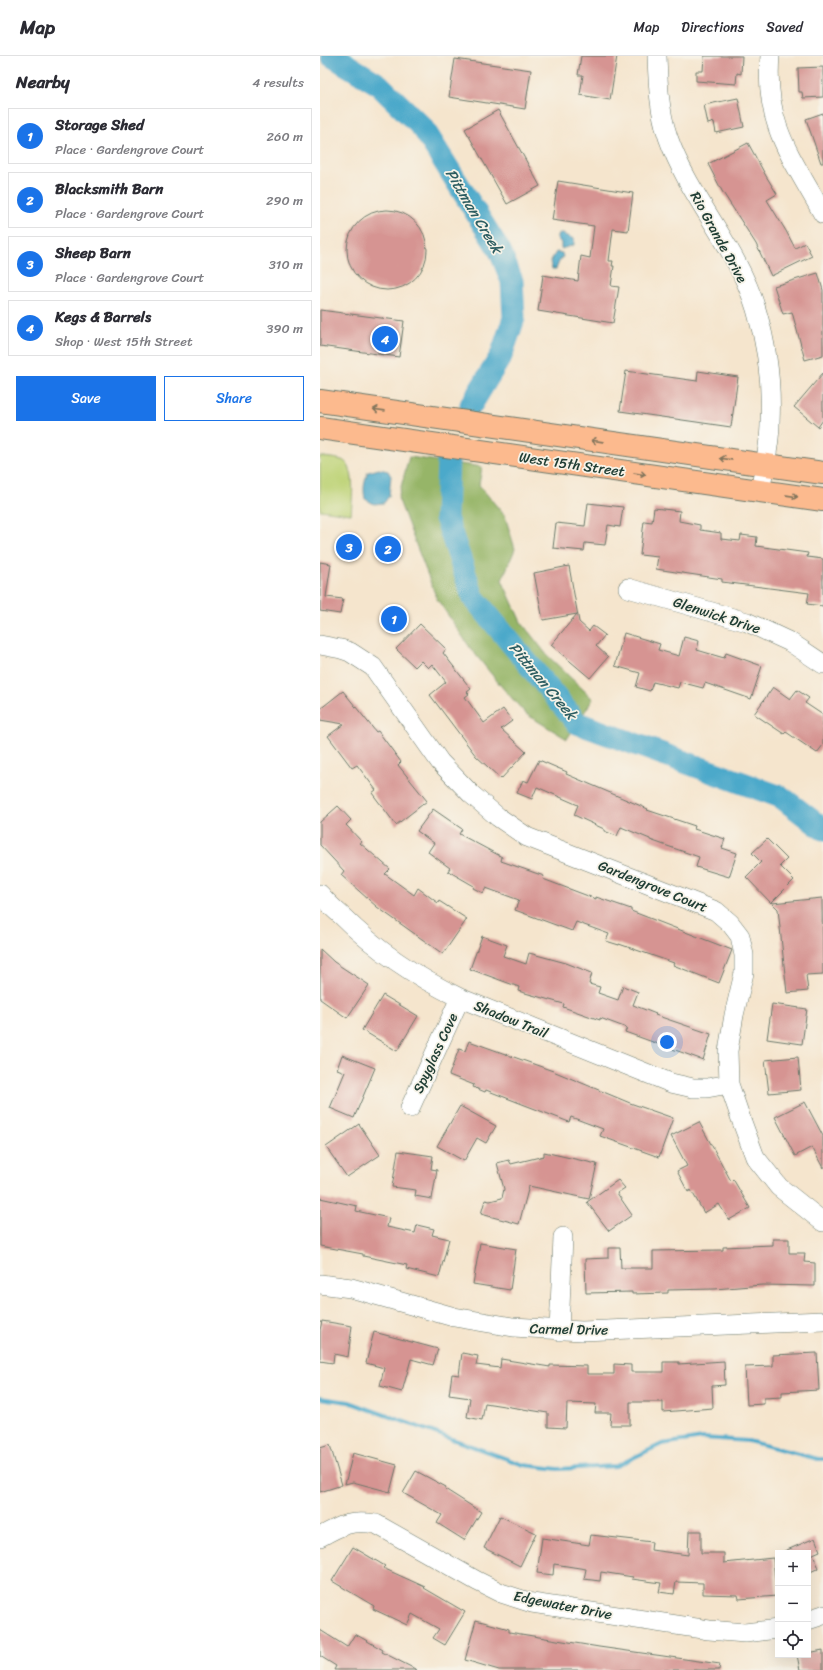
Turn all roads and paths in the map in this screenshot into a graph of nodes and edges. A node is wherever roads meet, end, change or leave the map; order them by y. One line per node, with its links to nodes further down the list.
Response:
1 (657, 56): 8 (street, Rio Grande Drive)
2 (770, 56): 3 (street)
3 (823, 214)
4 (320, 401): 5 (main road, West 15th Street, one-way to 4)
5 (412, 414): 7 (main road); 8 (main road, West 15th Street, one-way to 5)
6 (320, 428): 7 (main road, West 15th Street)
7 (408, 441): 10 (main road, West 15th Street, one-way to 10)
8 (764, 464): 9 (main road, West 15th Street); 10 (street, Rio Grande Drive)
9 (823, 473)
10 (760, 491): 11 (main road, West 15th Street, one-way to 11)
11 (823, 500)
12 (628, 588): 14 (street, Glenwick Drive)
13 (320, 645): 17 (street, Gardengrove Court)
14 (823, 664)
15 (320, 894): 16 (street, Shadow Trail)
16 (460, 998): 17 (street, Shadow Trail); 18 (street, Spyglass Cove)
17 (729, 1084): 19 (street, Gardengrove Court)
18 (410, 1108)
19 (823, 1222)
20 (563, 1237): 23 (street)
21 (320, 1284): 23 (street, Carmel Drive)
22 (823, 1321): 23 (street, Carmel Drive)
23 (559, 1331)
24 (320, 1537): 27 (street, Edgewater Drive)
25 (823, 1615): 26 (street)
26 (811, 1619)
27 (775, 1629)

